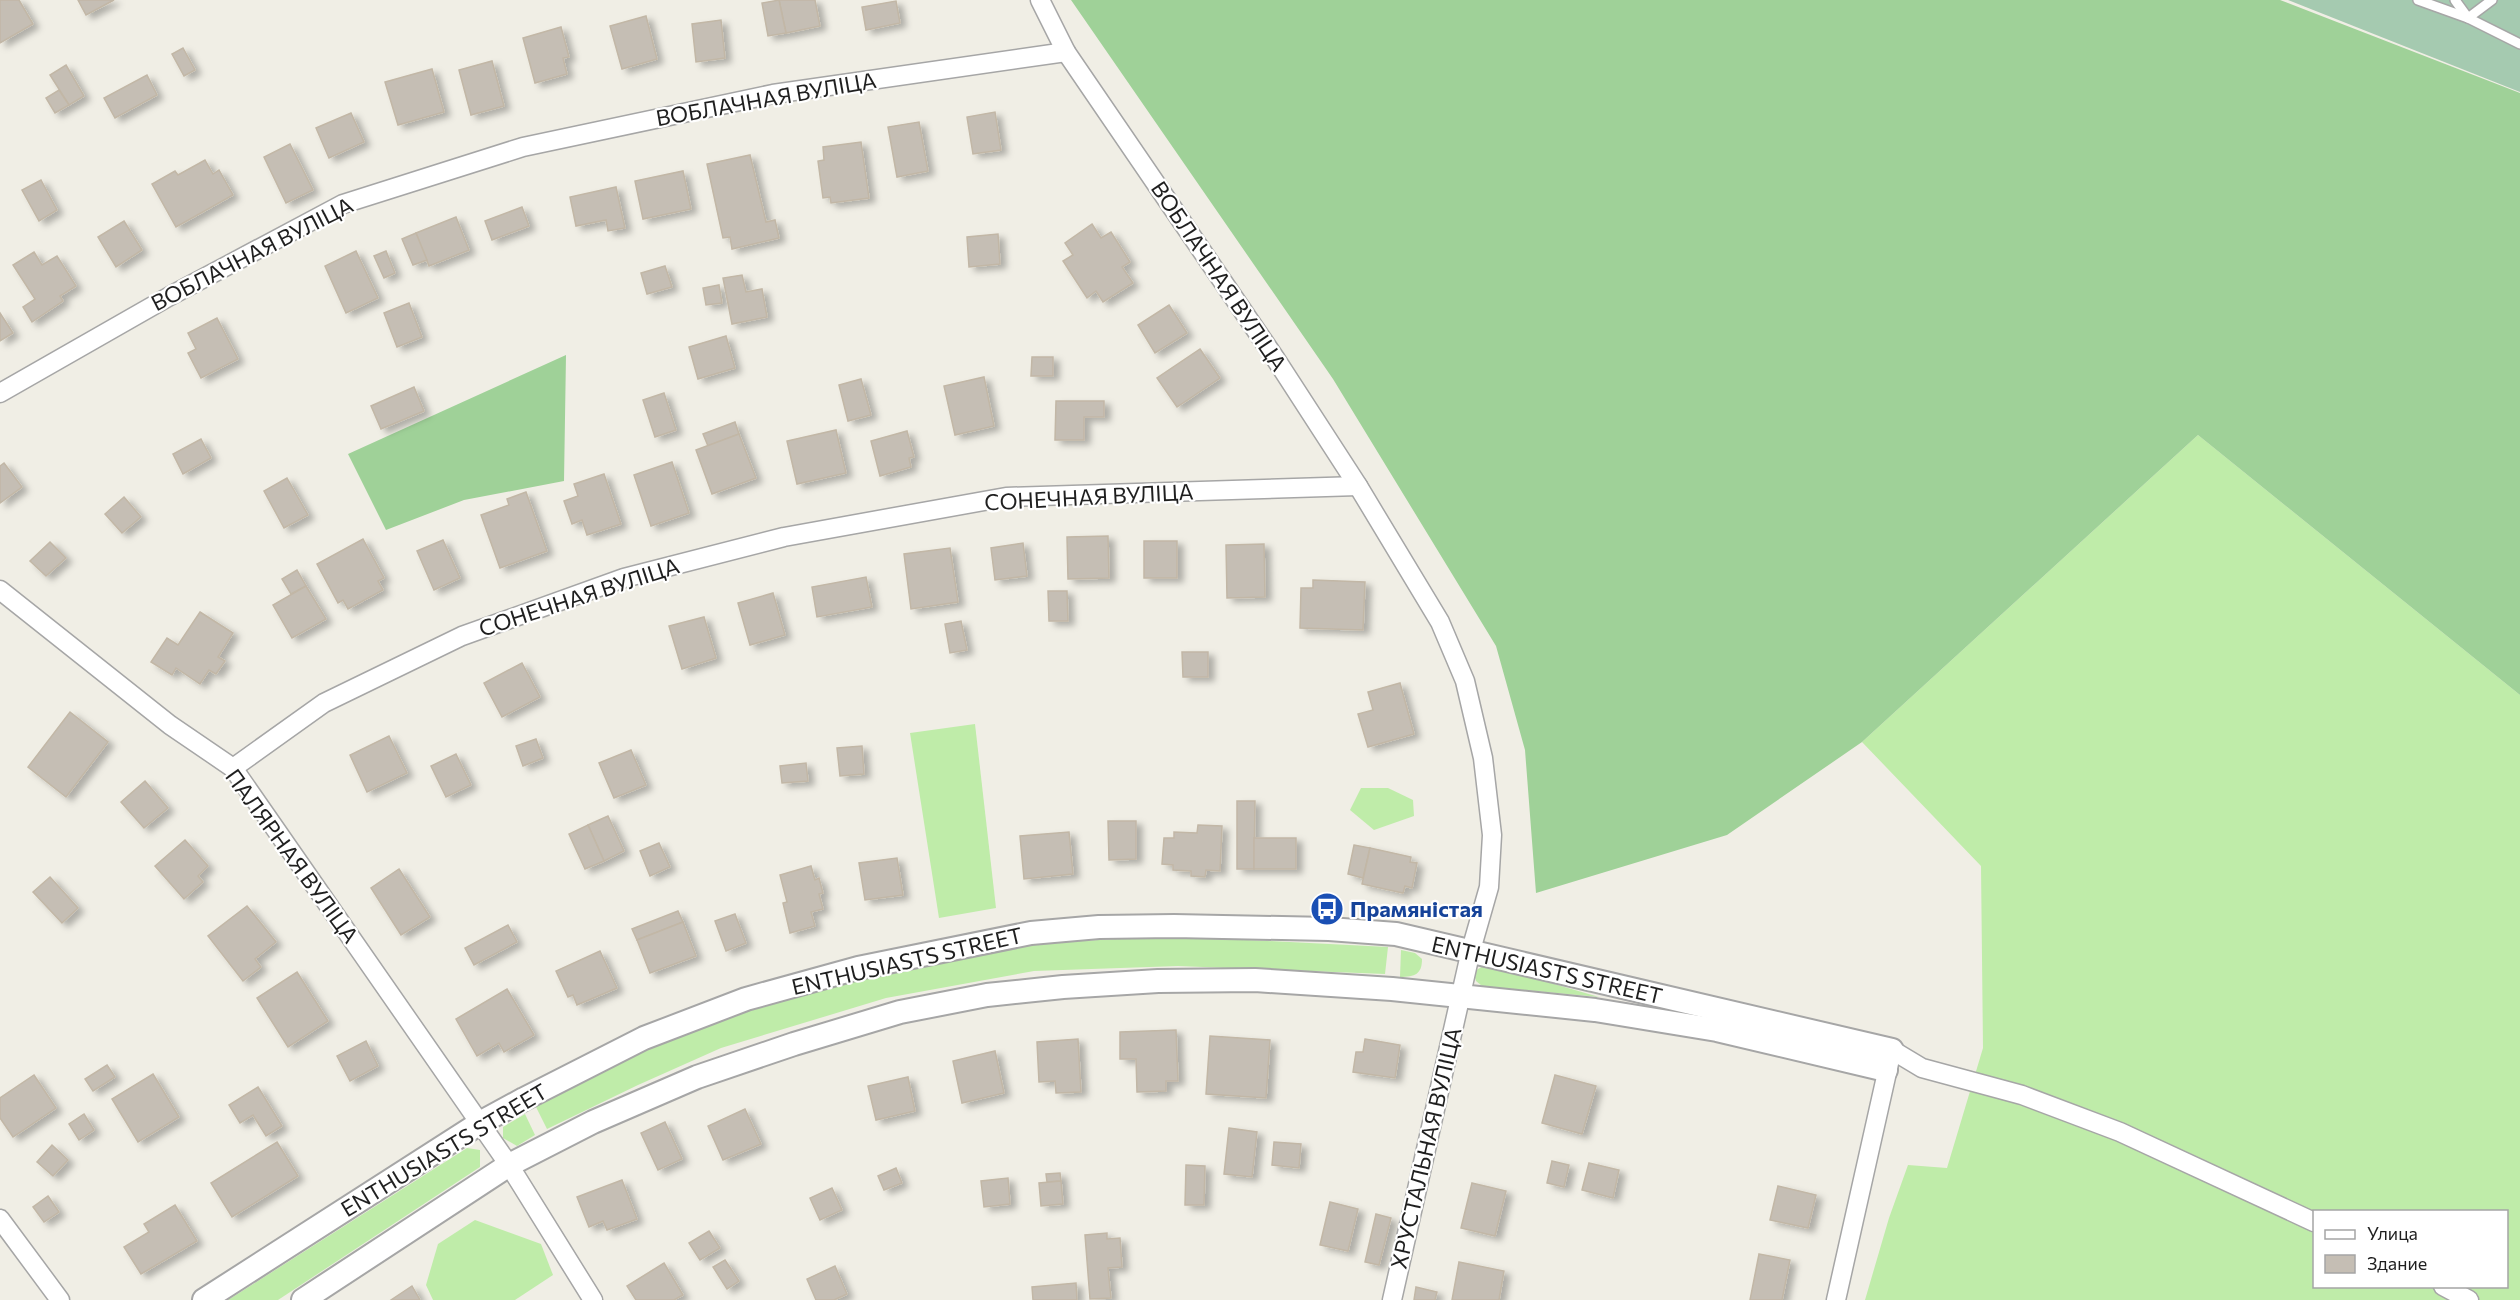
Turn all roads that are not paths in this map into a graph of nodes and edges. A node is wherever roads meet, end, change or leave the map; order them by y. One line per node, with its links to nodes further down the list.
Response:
1 (1040, 0): 7 (street)
2 (2418, 0): 5 (lane)
3 (2455, 0): 5 (lane)
4 (2492, 0): 5 (lane)
5 (2468, 18): 6 (lane)
6 (2520, 44)
7 (1066, 52): 8 (street, ВОБЛАЧНАЯ ВУЛІЦА); 9 (street, ВОБЛАЧНАЯ ВУЛІЦА)
8 (0, 393)
9 (1358, 486): 11 (street, СОНЕЧНАЯ ВУЛІЦА); 12 (street)
10 (0, 591): 11 (street, ПАЛЯРНАЯ ВУЛІЦА)
11 (233, 768): 15 (street, ПАЛЯРНАЯ ВУЛІЦА)
12 (1471, 950): 13 (street, ХРУСТАЛЬНАЯ ВУЛІЦА); 14 (street, ENTHUSIASTS STREET); 15 (street, ENTHUSIASTS STREET)
13 (1460, 995): 14 (street, ENTHUSIASTS STREET); 16 (street, ENTHUSIASTS STREET); 24 (street, ХРУСТАЛЬНАЯ ВУЛІЦА)
14 (1889, 1060): 18 (street); 25 (street)
15 (480, 1124): 16 (street, ПАЛЯРНАЯ ВУЛІЦА); 21 (street, ENTHUSIASTS STREET)
16 (509, 1165): 22 (street, ENTHUSIASTS STREET); 23 (street, ПАЛЯРНАЯ ВУЛІЦА)
17 (0, 1219): 20 (street)
18 (2313, 1222)
19 (2445, 1288): 26 (street)
20 (60, 1300)
21 (204, 1300)
22 (303, 1300)
23 (593, 1300)
24 (1392, 1300)
25 (1836, 1300)
26 (2469, 1300)

